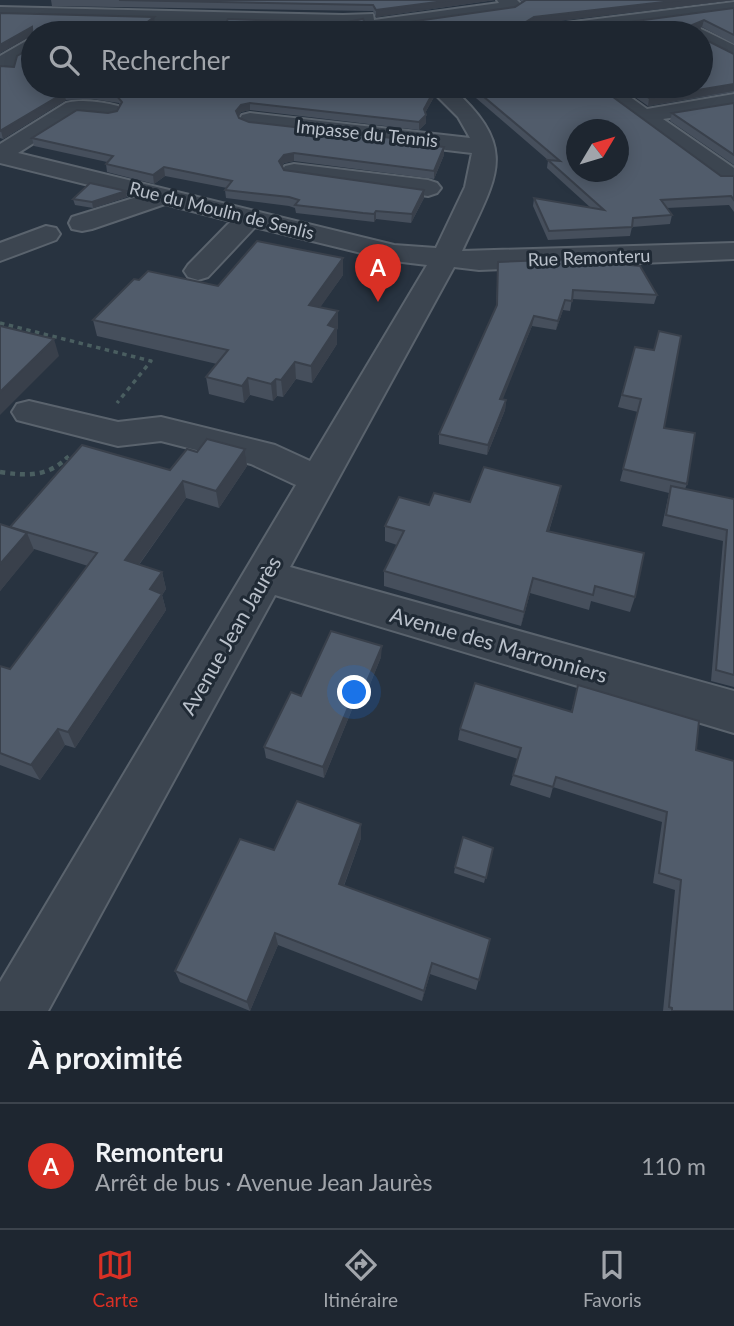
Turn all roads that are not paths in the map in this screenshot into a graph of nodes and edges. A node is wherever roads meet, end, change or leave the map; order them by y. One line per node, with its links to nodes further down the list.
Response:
1 (345, 0): 10 (street)
2 (506, 0): 11 (street)
3 (633, 0): 7 (street)
4 (734, 7): 7 (street)
5 (0, 12): 6 (street)
6 (77, 15): 8 (street); 9 (street)
7 (665, 16): 12 (street); 13 (street)
8 (67, 21)
9 (343, 21)
10 (368, 21)
11 (409, 21)
12 (626, 21)
13 (674, 21)
14 (713, 42): 16 (street)
15 (21, 51): 17 (street)
16 (734, 53)
17 (7, 68)
18 (451, 98): 25 (street)
19 (618, 98): 22 (street)
20 (734, 101): 22 (street)
21 (110, 111): 26 (street)
22 (643, 116): 27 (street)
23 (250, 120): 24 (street, Impasse du Tennis)
24 (322, 128): 25 (street, Impasse du Tennis); 30 (street)
25 (485, 147): 35 (street, Avenue Jean Jaurès)
26 (0, 155): 29 (street, Rue du Moulin de Senlis)
27 (731, 176)
28 (428, 188): 30 (street)
29 (165, 195): 30 (street, Rue du Moulin de Senlis); 31 (street)
30 (272, 199): 35 (street, Rue du Moulin de Senlis); 36 (street)
31 (82, 223)
32 (46, 234): 34 (street)
33 (734, 251): 35 (street, Rue Remonteru)
34 (0, 253)
35 (444, 258): 38 (street, Avenue Jean Jaurès)
36 (198, 271)
37 (29, 412): 38 (street)
38 (319, 480): 39 (street, Avenue Jean Jaurès)
39 (264, 576): 40 (street, Avenue des Marronniers); 42 (street, Avenue Jean Jaurès)
40 (734, 712)
41 (0, 995): 42 (street)
42 (15, 1011)

